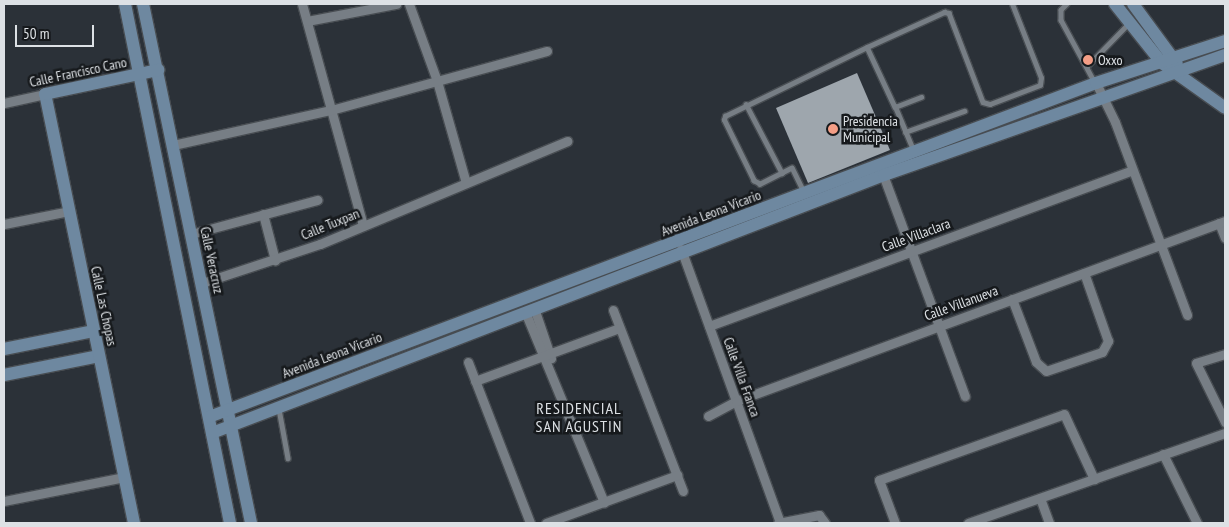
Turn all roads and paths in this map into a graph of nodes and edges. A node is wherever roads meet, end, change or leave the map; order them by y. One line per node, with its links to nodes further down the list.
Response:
1 (125, 4): 20 (street)
2 (143, 4): 19 (street, Calle Veracruz)
3 (302, 4): 10 (street)
4 (396, 4): 10 (street)
5 (409, 4): 21 (street)
6 (1012, 4): 14 (lane)
7 (1067, 4): 17 (lane)
8 (1115, 4): 11 (street)
9 (1133, 4): 13 (street)
10 (307, 21): 30 (street)
11 (1130, 22): 13 (street); 17 (lane)
12 (1225, 41): 18 (street, Avenida Leona Vicario)
13 (1154, 42): 18 (street)
14 (867, 48): 27 (lane); 28 (lane)
15 (547, 51): 21 (street)
16 (1225, 55): 18 (street, Avenida Leona Vicario)
17 (1087, 66): 22 (lane)
18 (1175, 68): 22 (street, Avenida Leona Vicario); 25 (street, Avenida Leona Vicario); 29 (street)
19 (158, 70): 20 (street, Calle Francisco Cano); 34 (street, Calle Veracruz)
20 (140, 74): 23 (street, Calle Francisco Cano); 58 (street)
21 (437, 81): 30 (street); 39 (street)
22 (1096, 83): 25 (street); 35 (street, Avenida Leona Vicario)
23 (45, 94): 26 (street, Calle Francisco Cano); 42 (street, Calle Las Chopas)
24 (922, 97): 28 (lane)
25 (1102, 97): 36 (street, Avenida Leona Vicario); 37 (street)
26 (4, 103)
27 (746, 104): 38 (lane); 38 (lane)
28 (895, 107): 32 (lane)
29 (1225, 108)
30 (332, 110): 34 (street); 46 (street)
31 (964, 111): 32 (lane)
32 (905, 132): 35 (lane)
33 (567, 140): 39 (street, Calle Tuxpan)
34 (173, 145): 47 (street, Calle Veracruz)
35 (913, 152): 36 (street, Avenida Leona Vicario)
36 (881, 170): 40 (street, Avenida Leona Vicario); 50 (street, Avenida Leona Vicario); 51 (street)
37 (1132, 170): 49 (street); 51 (street, Calle Villaclara)
38 (782, 173): 40 (lane)
39 (466, 183): 46 (street, Calle Tuxpan)
40 (804, 193): 50 (street, Avenida Leona Vicario)
41 (317, 200): 43 (street)
42 (69, 211): 45 (street); 64 (street, Calle Las Chopas)
43 (263, 214): 47 (street); 52 (street)
44 (1222, 222): 48 (street); 49 (street, Calle Villanueva)
45 (4, 224)
46 (363, 226): 52 (street, Calle Tuxpan)
47 (191, 234): 54 (street, Calle Veracruz)
48 (1225, 238)
49 (1159, 245): 53 (street, Calle Villanueva); 60 (street)
50 (681, 248): 59 (street, Avenida Leona Vicario); 62 (street, Calle Villa Franca); 75 (street, Avenida Leona Vicario)
51 (912, 251): 61 (street); 62 (street, Calle Villaclara)
52 (275, 260): 54 (street, Calle Tuxpan)
53 (1084, 273): 55 (street, Calle Villanueva); 55 (street)
54 (202, 283): 56 (street, Calle Veracruz)
55 (1012, 300): 61 (street, Calle Villanueva)
56 (207, 306): 58 (street); 75 (street, Calle Veracruz)
57 (613, 310): 63 (street)
58 (188, 311): 77 (street)
59 (531, 312): 67 (street); 74 (street, Avenida Leona Vicario)
60 (1187, 315)
61 (941, 325): 72 (street); 73 (street, Calle Villanueva)
62 (709, 326): 73 (street, Calle Villa Franca)
63 (619, 328): 67 (street); 84 (street)
64 (94, 331): 65 (street); 68 (street, Calle Las Chopas)
65 (4, 348)
66 (1225, 354): 78 (street)
67 (547, 355): 71 (street); 90 (street)
68 (99, 356): 70 (street); 85 (street, Calle Las Chopas)
69 (468, 362): 71 (street)
70 (4, 375)
71 (475, 381): 94 (street)
72 (965, 396)
73 (736, 401): 76 (street, Calle Villanueva); 96 (street, Calle Villa Franca)
74 (279, 408): 79 (street, Avenida Leona Vicario); 83 (lane)
75 (228, 410): 77 (street, Avenida Leona Vicario); 79 (street, Calle Veracruz)
76 (708, 416)
77 (209, 418): 80 (street)
78 (1225, 422)
79 (231, 425): 80 (street, Avenida Leona Vicario); 93 (street, Calle Veracruz)
80 (212, 433): 92 (street)
81 (1225, 433): 82 (street)
82 (1163, 454): 86 (street); 101 (street)
83 (288, 458)
84 (677, 475): 87 (street); 90 (street)
85 (124, 477): 89 (street); 91 (street, Calle Las Chopas)
86 (1094, 479): 88 (street); 98 (street)
87 (683, 491)
88 (1040, 498): 99 (street); 100 (street)
89 (4, 501)
90 (604, 502): 95 (street)
91 (134, 523)
92 (230, 523)
93 (251, 523)
94 (530, 523)
95 (546, 523)
96 (779, 523): 97 (street)
97 (825, 523)
98 (895, 523)
99 (971, 523)
100 (1049, 523)
101 (1197, 523)

